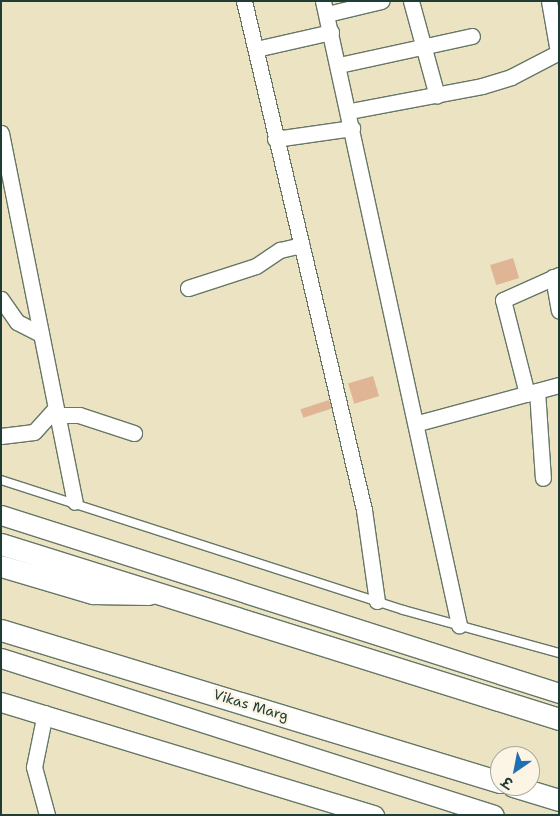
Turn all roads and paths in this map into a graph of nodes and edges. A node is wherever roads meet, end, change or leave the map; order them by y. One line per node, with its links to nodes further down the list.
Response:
1 (244, 1): 9 (street)
2 (381, 1): 5 (street)
3 (411, 1): 8 (street)
4 (549, 1): 10 (street)
5 (325, 8): 6 (street)
6 (331, 32): 9 (street); 11 (street)
7 (472, 36): 8 (street)
8 (426, 48): 11 (street); 12 (street)
9 (256, 49): 16 (street)
10 (559, 52): 12 (street)
11 (339, 65): 13 (street)
12 (437, 96): 13 (street)
13 (350, 111): 14 (street)
14 (352, 128): 16 (street); 26 (street)
15 (1, 133): 22 (street)
16 (276, 139): 17 (street)
17 (301, 245): 19 (street); 36 (street)
18 (556, 276): 21 (street); 24 (street)
19 (188, 288)
20 (1, 298): 22 (street)
21 (559, 310)
22 (41, 334): 25 (street)
23 (559, 385): 24 (street)
24 (532, 392): 26 (street); 29 (street)
25 (55, 413): 27 (street); 28 (street); 31 (street)
26 (418, 423): 38 (street)
27 (134, 433)
28 (1, 436)
29 (543, 478)
30 (1, 480): 31 (lane)
31 (75, 502): 36 (lane)
32 (1, 515): 43 (street)
33 (1, 544): 35 (main road)
34 (1, 566): 35 (main road)
35 (164, 594): 46 (main road)
36 (377, 601): 38 (lane)
37 (1, 617): 42 (main road)
38 (459, 625): 40 (lane)
39 (1, 630): 42 (main road, Vikas Marg)
40 (559, 653)
41 (1, 658): 52 (street)
42 (138, 670): 47 (main road, Vikas Marg)
43 (559, 693)
44 (1, 702): 45 (street)
45 (45, 713): 50 (street); 51 (street)
46 (559, 719)
47 (490, 779)
48 (540, 794): 49 (main road)
49 (559, 800)
50 (47, 815)
51 (374, 815)
52 (494, 815)

